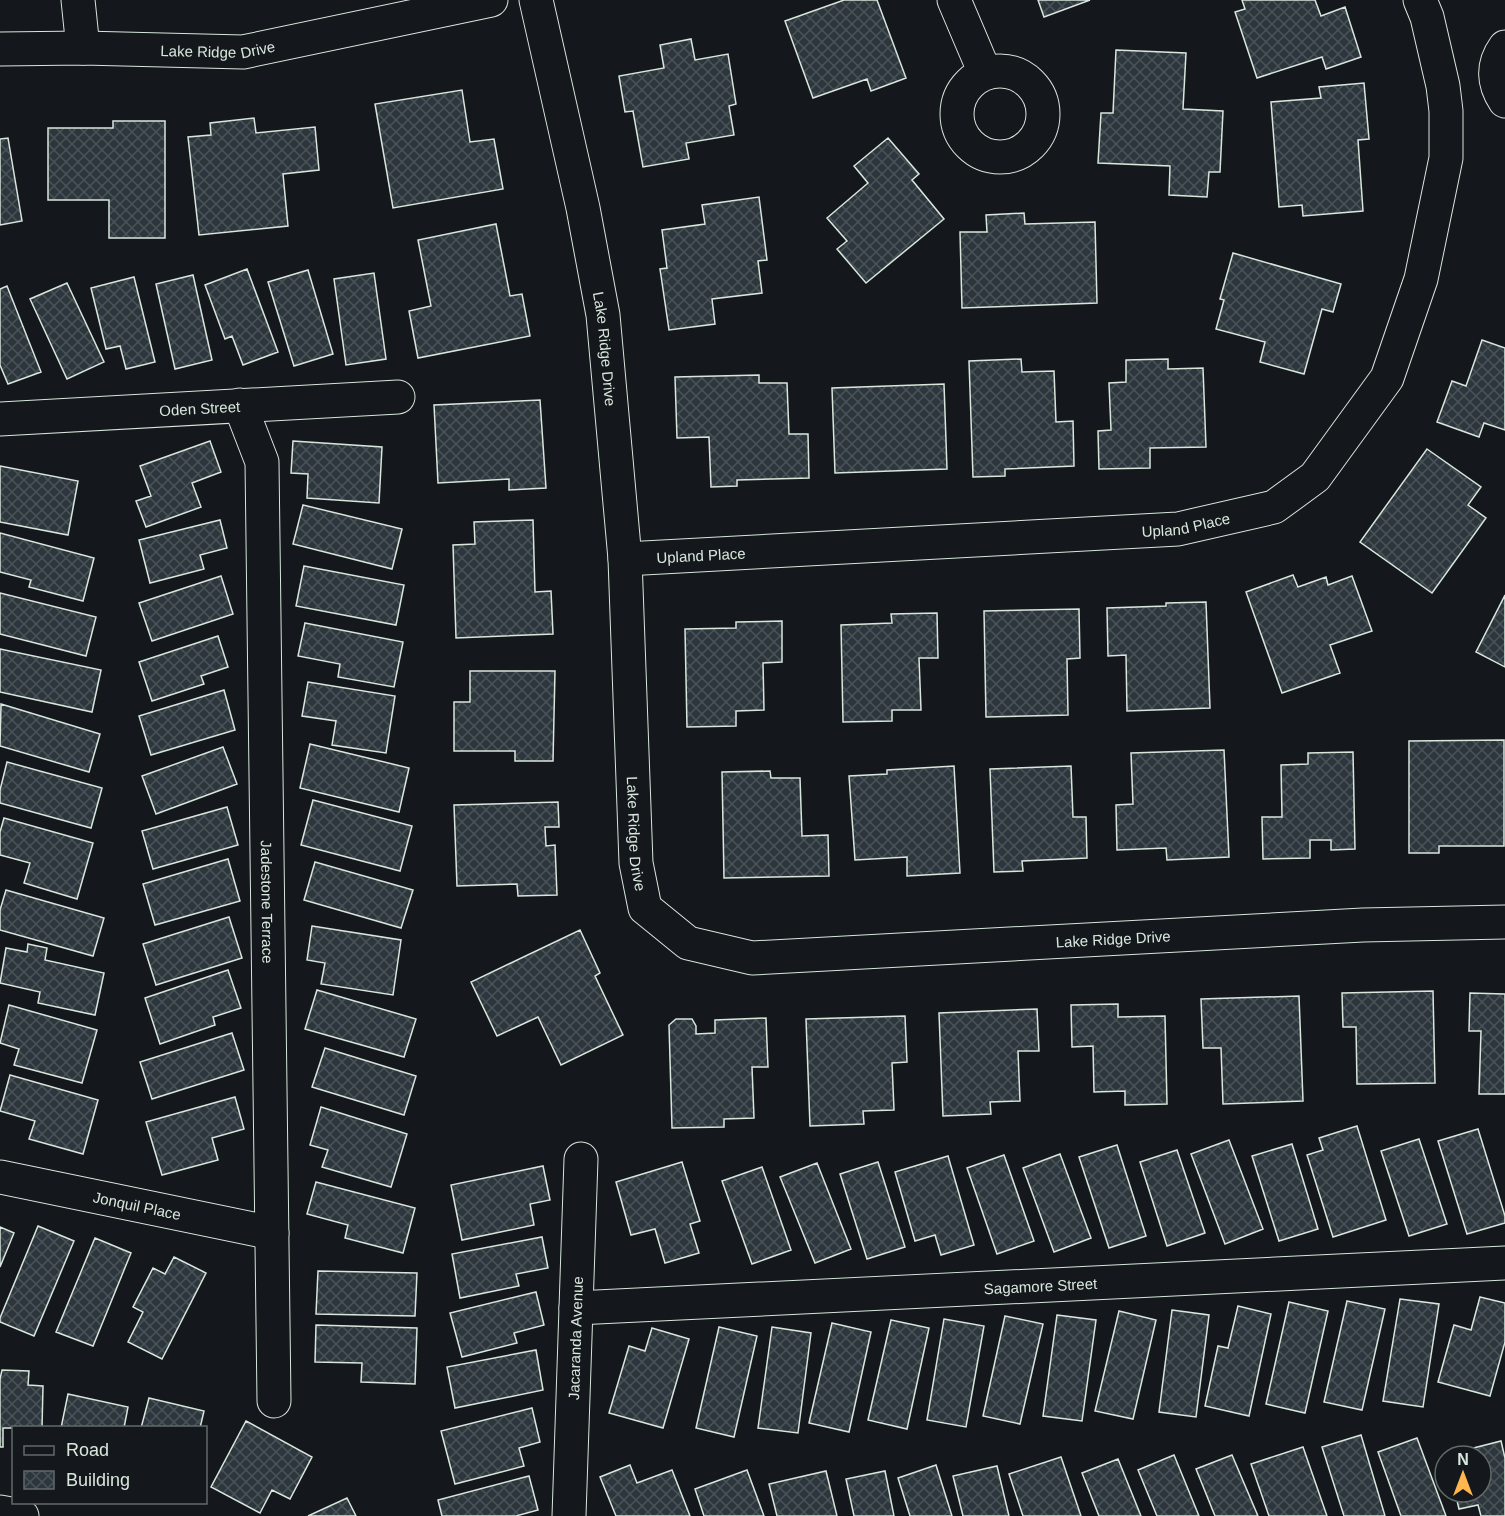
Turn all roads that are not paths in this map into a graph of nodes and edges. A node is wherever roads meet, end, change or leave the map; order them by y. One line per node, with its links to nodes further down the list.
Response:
1 (78, 0): 7 (street)
2 (490, 0): 7 (street, Lake Ridge Drive)
3 (536, 0): 15 (street, Lake Ridge Drive)
4 (954, 0): 9 (street)
5 (1420, 0): 10 (street, Upland Place)
6 (1505, 47): 11 (street)
7 (83, 48): 8 (street, Lake Ridge Drive)
8 (0, 49)
9 (985, 73)
10 (1443, 86): 11 (street); 15 (street, Upland Place)
11 (1500, 90)
12 (398, 397): 13 (street, Oden Street)
13 (240, 405): 14 (street, Oden Street); 19 (street, Jadestone Terrace)
14 (0, 419)
15 (625, 559): 16 (street, Lake Ridge Drive)
16 (1505, 922)
17 (581, 1159): 21 (street, Jacaranda Avenue)
18 (0, 1177): 19 (street, Jonquil Place)
19 (272, 1233): 22 (street, Jadestone Terrace)
20 (1505, 1263): 21 (street, Sagamore Street)
21 (576, 1308): 25 (street, Jacaranda Avenue)
22 (274, 1401)
23 (0, 1512): 24 (street)
24 (22, 1516)
25 (569, 1516)

